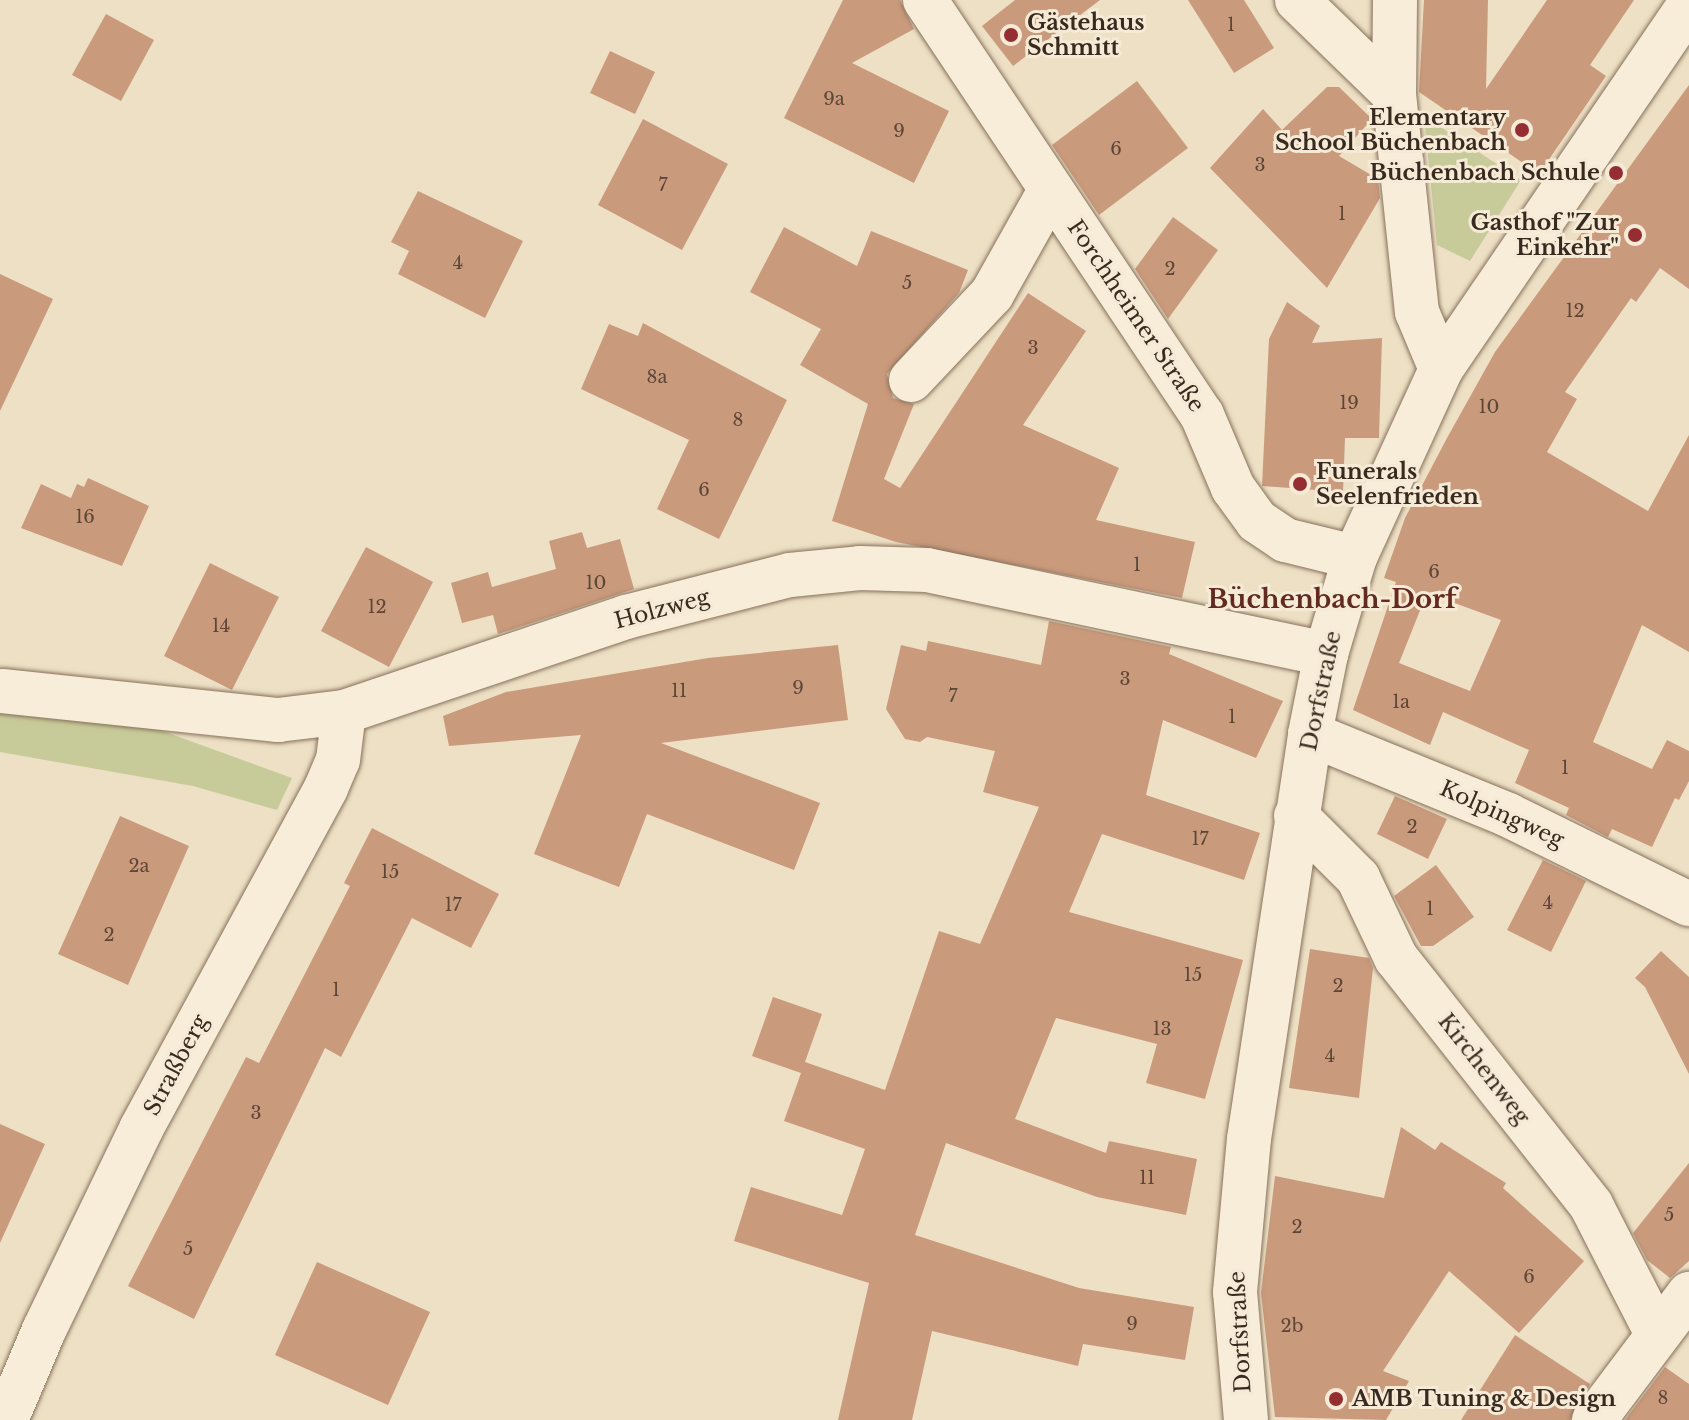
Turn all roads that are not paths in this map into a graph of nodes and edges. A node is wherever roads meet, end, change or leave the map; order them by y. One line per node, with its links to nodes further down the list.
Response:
1 (925, 0): 6 (street, Forchheimer Straße)
2 (1297, 0): 5 (street)
3 (1395, 0): 5 (street)
4 (1689, 6): 7 (street, Dorfstraße)
5 (1394, 94): 7 (street)
6 (1051, 189): 8 (street, Forchheimer Straße); 9 (street, Forchheimer Straße)
7 (1441, 369): 9 (street, Dorfstraße)
8 (911, 380)
9 (1355, 557): 10 (street, Dorfstraße)
10 (1326, 654): 12 (street, Holzweg); 13 (street, Dorfstraße)
11 (2, 691): 12 (street, Holzweg)
12 (344, 712): 18 (street, Straßberg)
13 (1310, 734): 14 (street, Dorfstraße); 15 (street, Kolpingweg)
14 (1296, 816): 17 (street, Kirchenweg); 19 (street, Dorfstraße)
15 (1689, 904)
16 (1689, 1294): 17 (street)
17 (1657, 1334): 20 (street)
18 (6, 1420)
19 (1246, 1420)
20 (1594, 1420)

